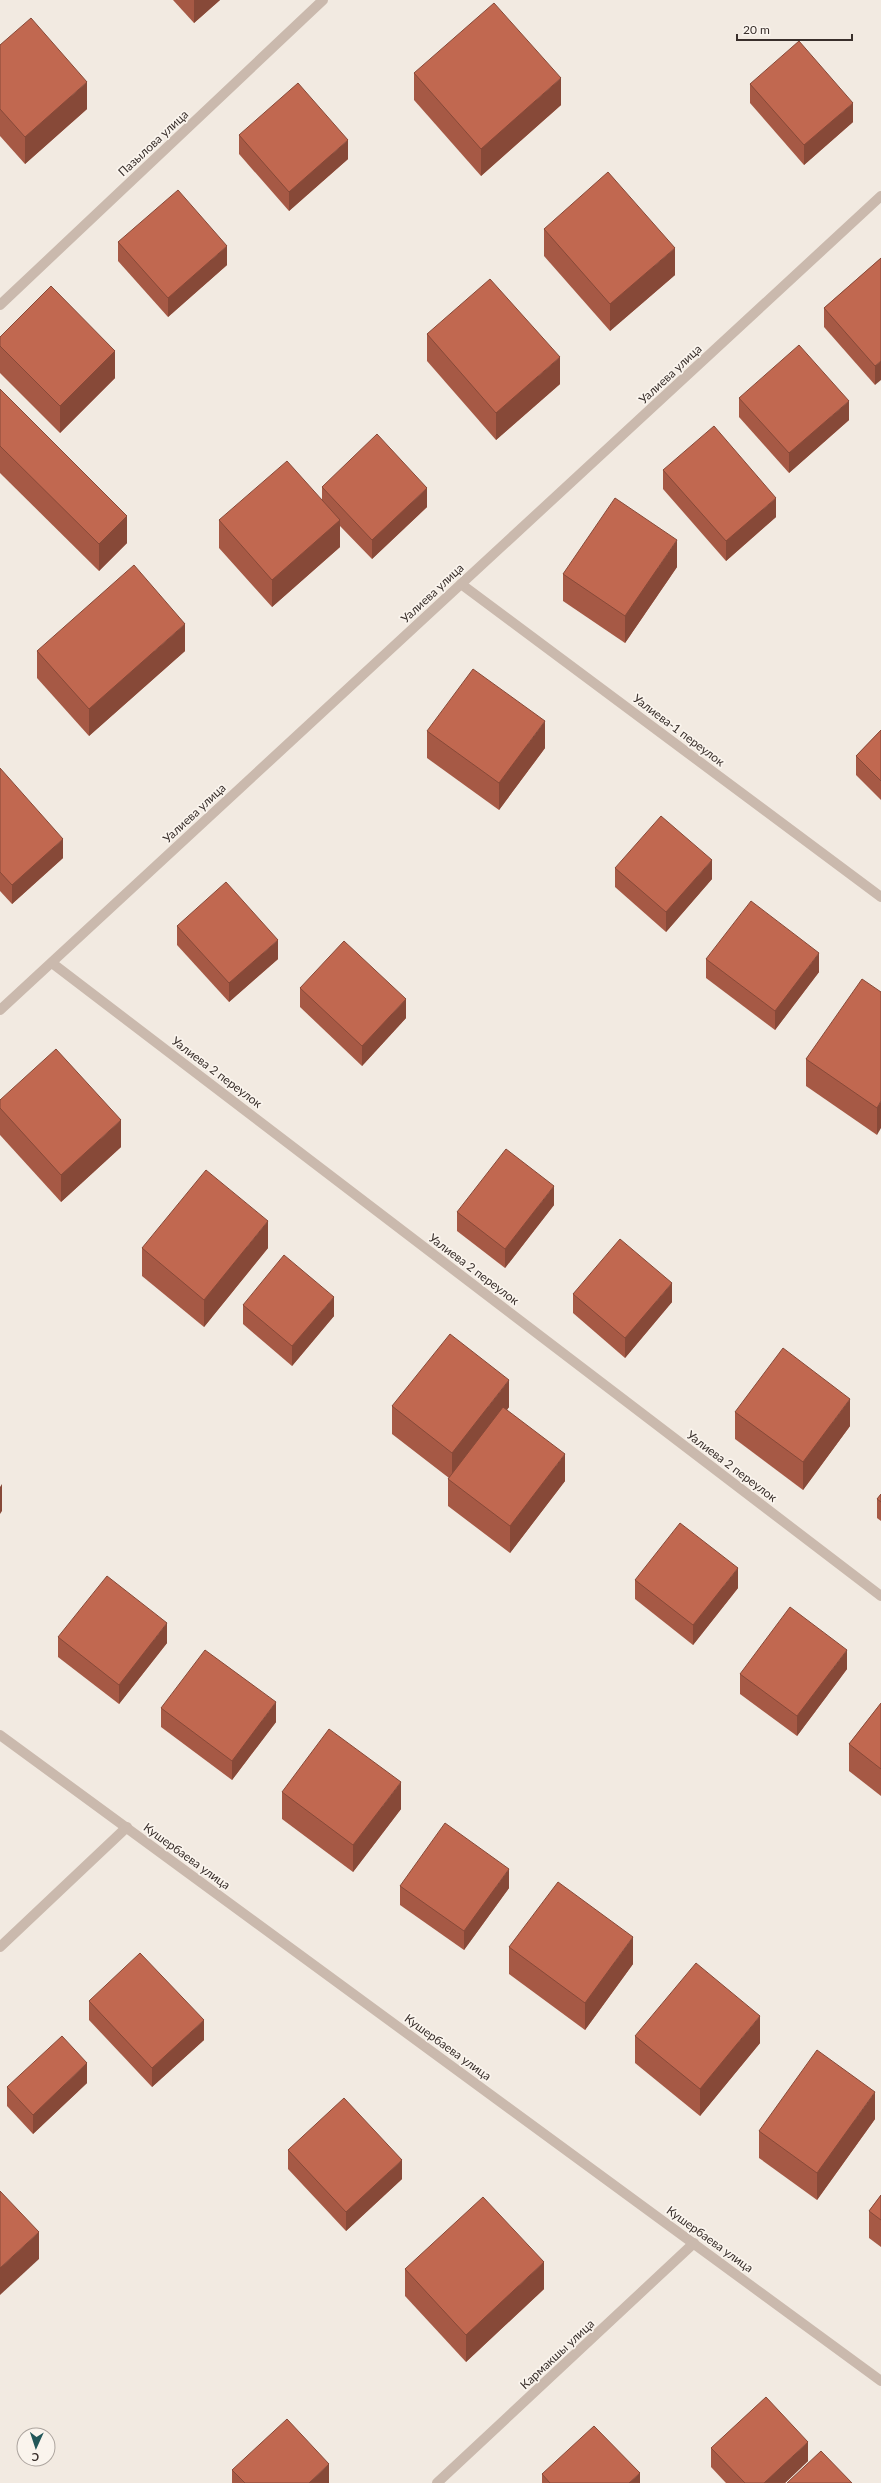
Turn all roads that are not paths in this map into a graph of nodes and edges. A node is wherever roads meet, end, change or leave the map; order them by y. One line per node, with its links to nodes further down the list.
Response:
1 (323, 0): 3 (street, Пазылова улица)
2 (881, 196): 4 (street, Уалиева улица)
3 (0, 305)
4 (461, 584): 5 (street, Уалиева-1 переулок); 6 (street, Уалиева улица)
5 (881, 897)
6 (52, 962): 7 (street, Уалиева улица); 8 (street, Уалиева 2 переулок)
7 (0, 1010)
8 (881, 1596)
9 (0, 1735): 10 (street, Кушербаева улица)
10 (127, 1827): 11 (street); 12 (street, Кушербаева улица)
11 (0, 1947)
12 (694, 2243): 13 (street, Кушербаева улица); 14 (street, Кармакшы улица)
13 (881, 2381)
14 (437, 2483)

